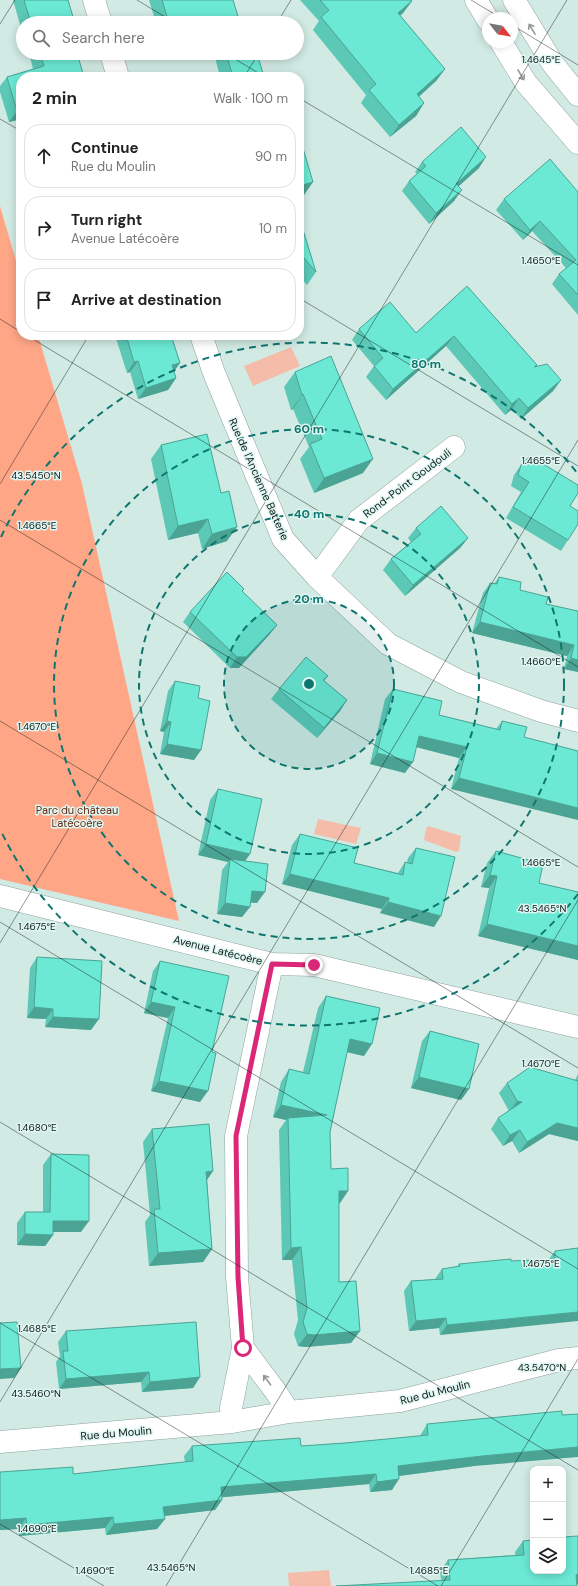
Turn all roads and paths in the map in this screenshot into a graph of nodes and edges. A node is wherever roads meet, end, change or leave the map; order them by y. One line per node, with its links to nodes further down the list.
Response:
1 (94, 0): 5 (street)
2 (476, 0): 4 (street)
3 (514, 0): 9 (street, one-way to 3)
4 (483, 12)
5 (99, 16)
6 (505, 48): 10 (street, one-way to 10)
7 (113, 60): 8 (street)
8 (117, 72)
9 (578, 95)
10 (578, 143)
11 (203, 340): 13 (street, Rue de l'Ancienne Batterie)
12 (454, 447): 13 (street, Rond-Point Goudouli)
13 (317, 578): 14 (street, Rue de l'Ancienne Batterie)
14 (578, 721)
15 (0, 896): 16 (street, Avenue Latécoère)
16 (272, 964): 17 (street, Avenue Latécoère); 18 (street)
17 (578, 1027)
18 (243, 1348): 20 (street, one-way to 18); 21 (street)
19 (578, 1358): 20 (street, Rue du Moulin)
20 (289, 1412): 21 (street, Rue du Moulin)
21 (232, 1422): 22 (street, Rue du Moulin)
22 (0, 1442)

